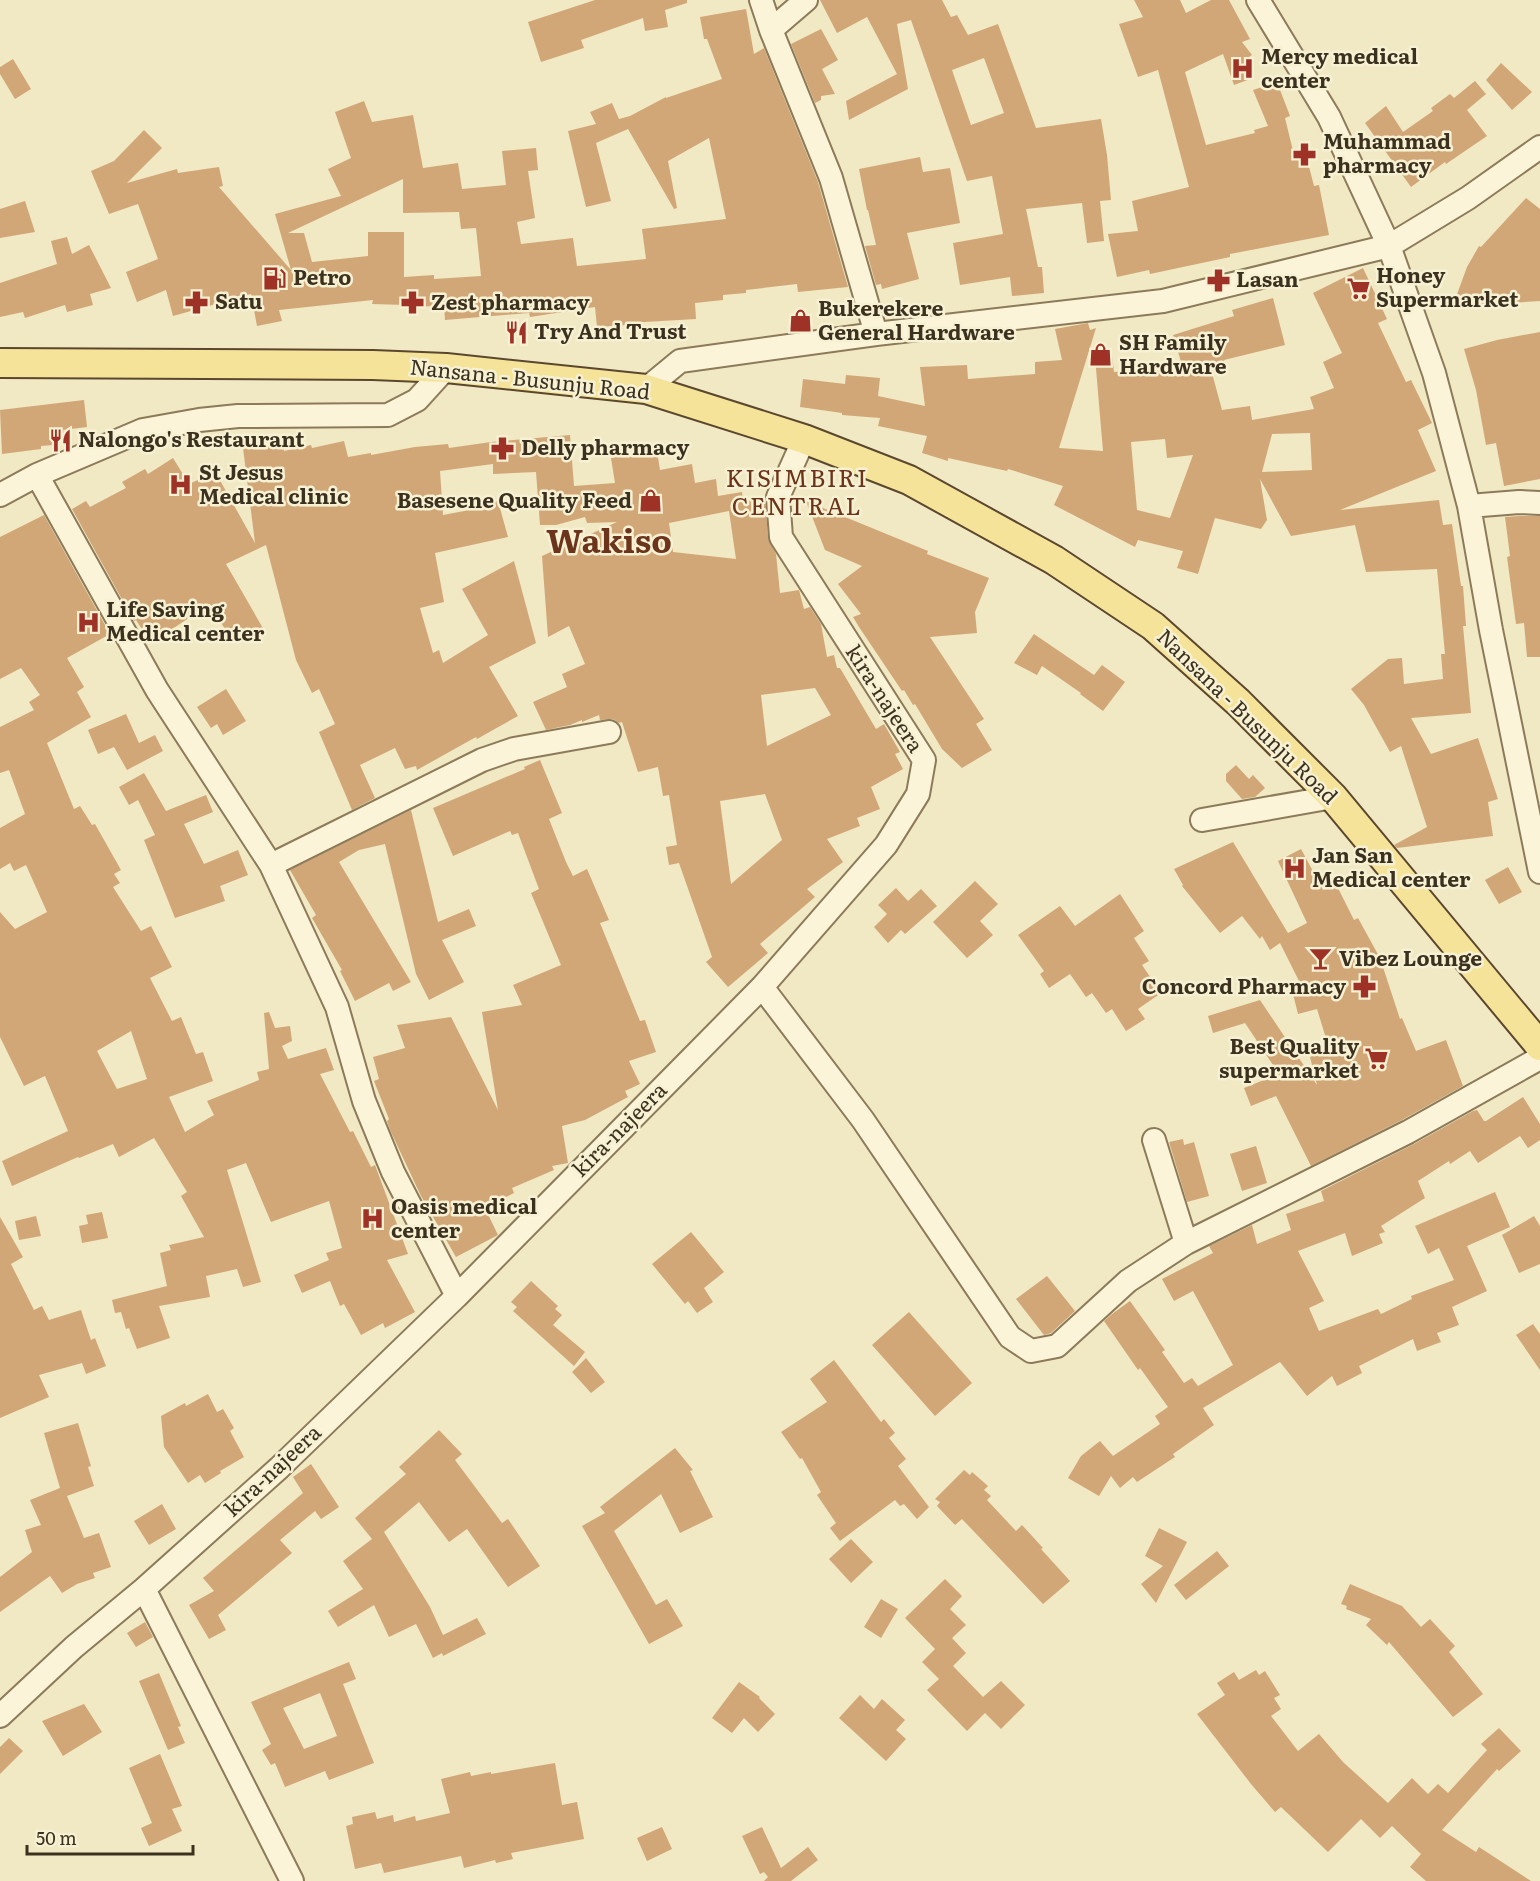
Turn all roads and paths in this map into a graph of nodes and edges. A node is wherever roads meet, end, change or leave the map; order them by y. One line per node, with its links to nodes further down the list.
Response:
1 (761, 0): 4 (street)
2 (806, 0): 4 (street)
3 (1258, 0): 6 (street)
4 (771, 30): 7 (street)
5 (1540, 147): 6 (street)
6 (1389, 246): 7 (street); 15 (street)
7 (876, 333): 10 (street)
8 (0, 363): 9 (main road, Nansana - Busunju Road)
9 (446, 368): 10 (main road, Nansana - Busunju Road); 12 (street)
10 (646, 389): 11 (main road, Nansana - Busunju Road)
11 (804, 439): 17 (main road, Nansana - Busunju Road); 21 (street, kira-najeera)
12 (37, 475): 13 (street); 19 (street)
13 (0, 495)
14 (1540, 503): 15 (street)
15 (1469, 506): 20 (street)
16 (609, 732): 19 (street)
17 (1333, 797): 18 (street); 22 (main road, Nansana - Busunju Road)
18 (1202, 819)
19 (271, 865): 26 (street)
20 (1540, 872)
21 (762, 987): 25 (street); 26 (street, kira-najeera)
22 (1540, 1046)
23 (1540, 1058): 25 (street)
24 (1154, 1140): 25 (street)
25 (1186, 1243)
26 (457, 1296): 27 (street, kira-najeera)
27 (144, 1589): 28 (street, kira-najeera); 29 (street)
28 (0, 1716)
29 (292, 1881)

